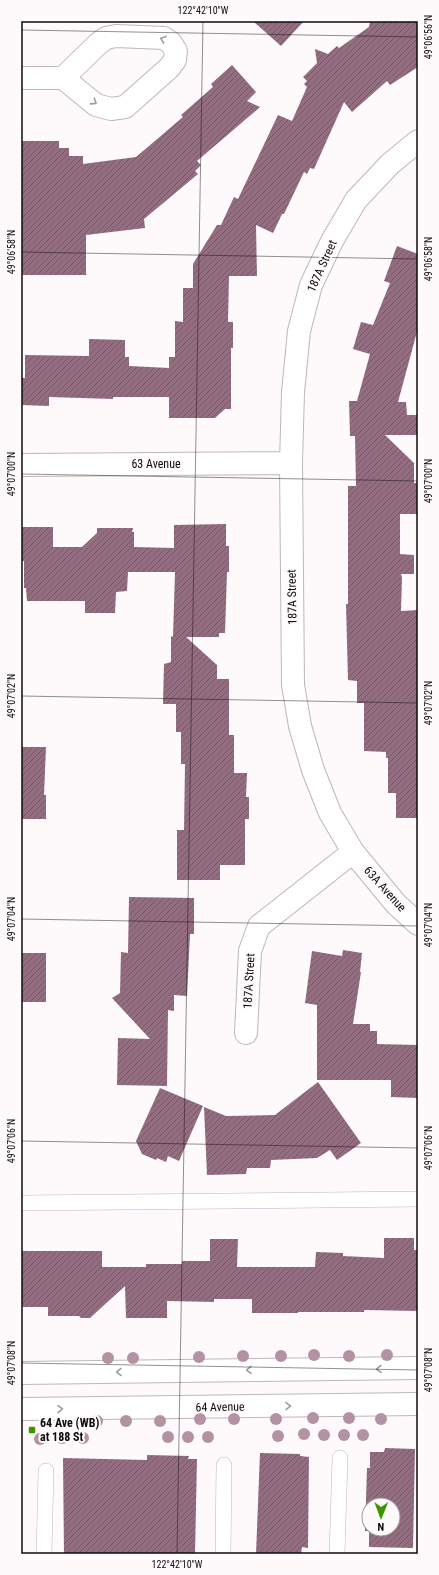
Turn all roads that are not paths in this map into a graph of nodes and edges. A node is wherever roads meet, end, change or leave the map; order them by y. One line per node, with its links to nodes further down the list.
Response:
1 (21, 78): 2 (street)
2 (63, 78): 2 (street, one-way to 2)
3 (418, 141): 4 (street, 187A Street)
4 (291, 463): 5 (street, 63 Avenue); 6 (street, 187A Street)
5 (21, 465)
6 (353, 852): 7 (street, 63A Avenue); 8 (street, 187A Street)
7 (418, 924)
8 (246, 1033)
9 (418, 1198): 10 (lane)
10 (21, 1203)
11 (418, 1368): 12 (street, one-way to 12)
12 (21, 1373)
13 (418, 1404): 14 (street, 64 Avenue, one-way to 13)
14 (21, 1409)
15 (340, 1458): 20 (lane)
16 (224, 1465): 19 (lane)
17 (46, 1471): 18 (lane)
18 (44, 1554)
19 (223, 1554)
20 (337, 1554)

